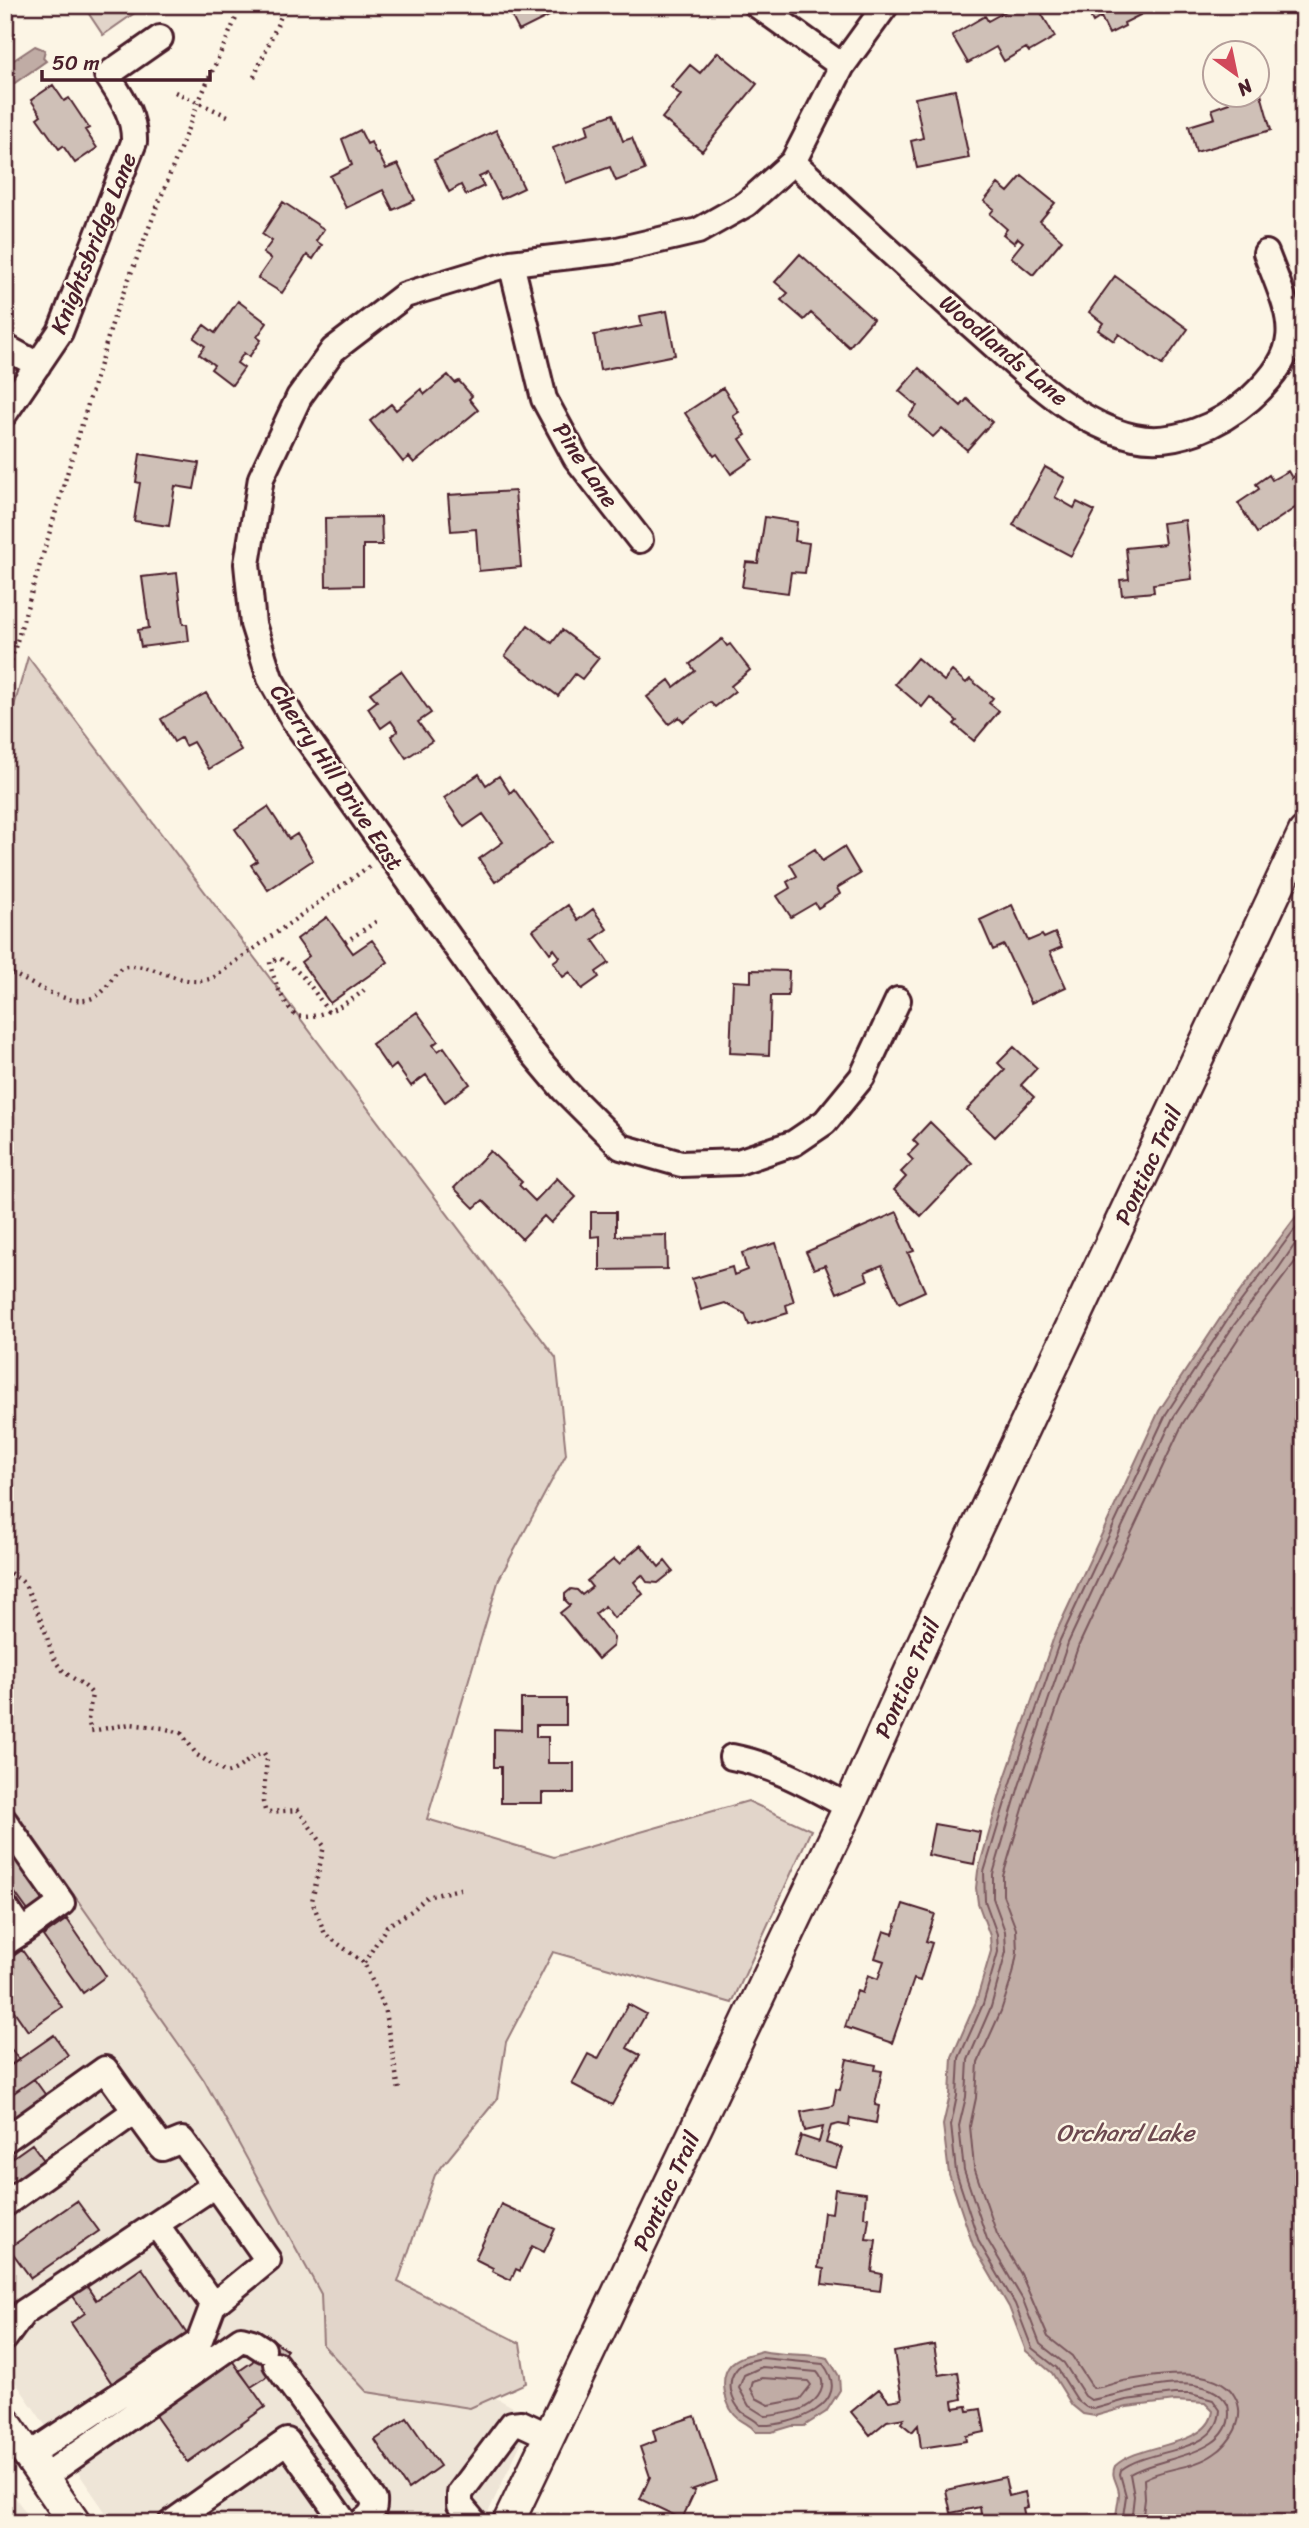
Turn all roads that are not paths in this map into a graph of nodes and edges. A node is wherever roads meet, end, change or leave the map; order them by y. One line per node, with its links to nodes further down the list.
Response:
1 (757, 5): 4 (street)
2 (886, 5): 4 (street, Cherry Hill Drive East)
3 (160, 38): 9 (street, Knightsbridge Lane)
4 (842, 66): 5 (street, Cherry Hill Drive East)
5 (793, 162): 6 (street, Woodlands Lane); 7 (street, Cherry Hill Drive East)
6 (1266, 253)
7 (511, 263): 11 (street, Pine Lane); 13 (street, Cherry Hill Drive East)
8 (5, 347): 9 (street)
9 (38, 365): 10 (street, Knightsbridge Lane)
10 (5, 413)
11 (640, 540)
12 (1304, 832): 15 (main road, Pontiac Trail)
13 (898, 1000)
14 (732, 1757): 15 (street)
15 (849, 1807): 27 (main road, Pontiac Trail)
16 (5, 1822): 18 (street)
17 (5, 1907): 18 (street)
18 (14, 1938)
19 (135, 2110): 20 (street); 21 (street); 22 (street)
20 (5, 2140)
21 (215, 2185): 23 (street); 24 (street)
22 (5, 2204)
23 (156, 2224): 24 (street); 25 (street)
24 (213, 2305): 28 (street)
25 (5, 2338)
26 (5, 2422): 28 (main road)
27 (549, 2436): 33 (street); 34 (main road, Pontiac Trail)
28 (36, 2466): 29 (main road); 32 (street)
29 (75, 2523)
30 (171, 2523): 31 (street)
31 (345, 2523)
32 (360, 2523)
33 (475, 2523)
34 (508, 2523)

